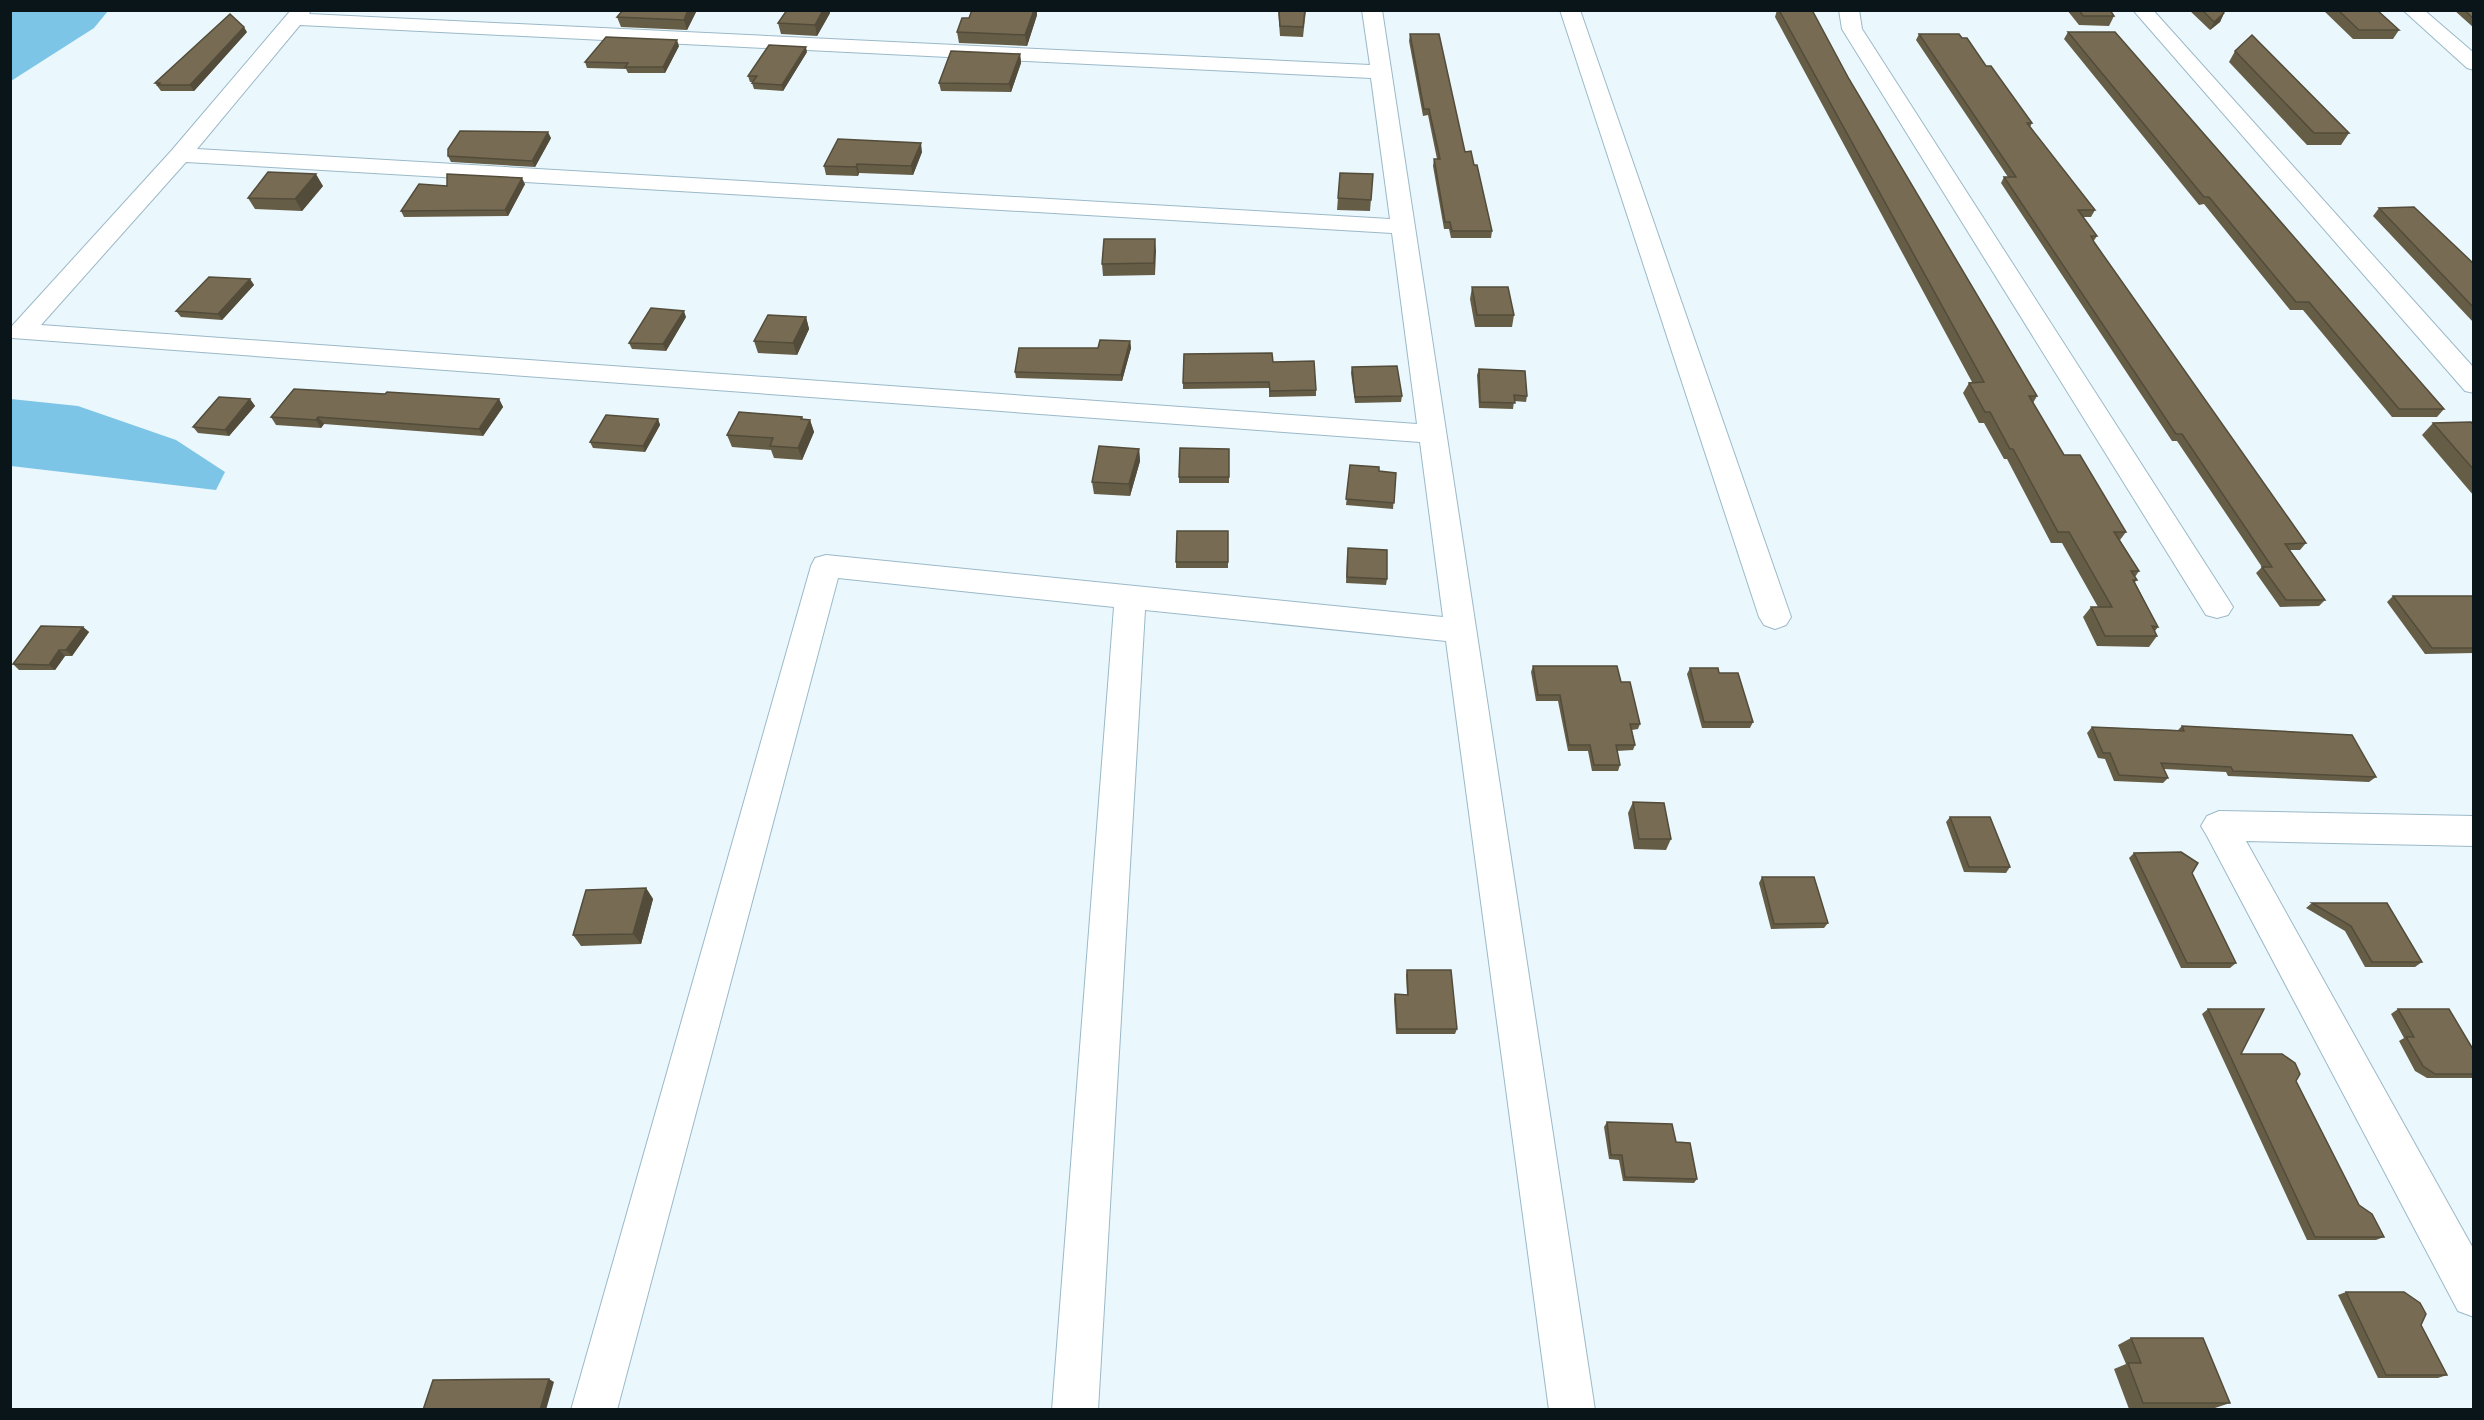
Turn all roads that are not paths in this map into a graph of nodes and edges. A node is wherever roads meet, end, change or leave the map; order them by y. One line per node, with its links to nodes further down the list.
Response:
1 (1372, 10): 8 (street)
2 (1570, 10): 15 (street)
3 (1849, 10): 14 (street)
4 (2142, 10): 11 (street)
5 (2412, 10): 7 (street)
6 (299, 15): 8 (street); 9 (street)
7 (2474, 64)
8 (1381, 72): 10 (street)
9 (180, 155): 10 (street); 12 (street)
10 (1403, 227): 12 (street)
11 (2474, 385)
12 (1432, 434): 16 (street)
13 (1130, 597): 16 (street); 19 (street); 20 (street)
14 (2217, 607)
15 (1775, 617)
16 (1461, 631): 21 (street)
17 (2474, 831): 18 (street)
18 (2474, 1295)
19 (594, 1410)
20 (1074, 1410)
21 (1572, 1410)

